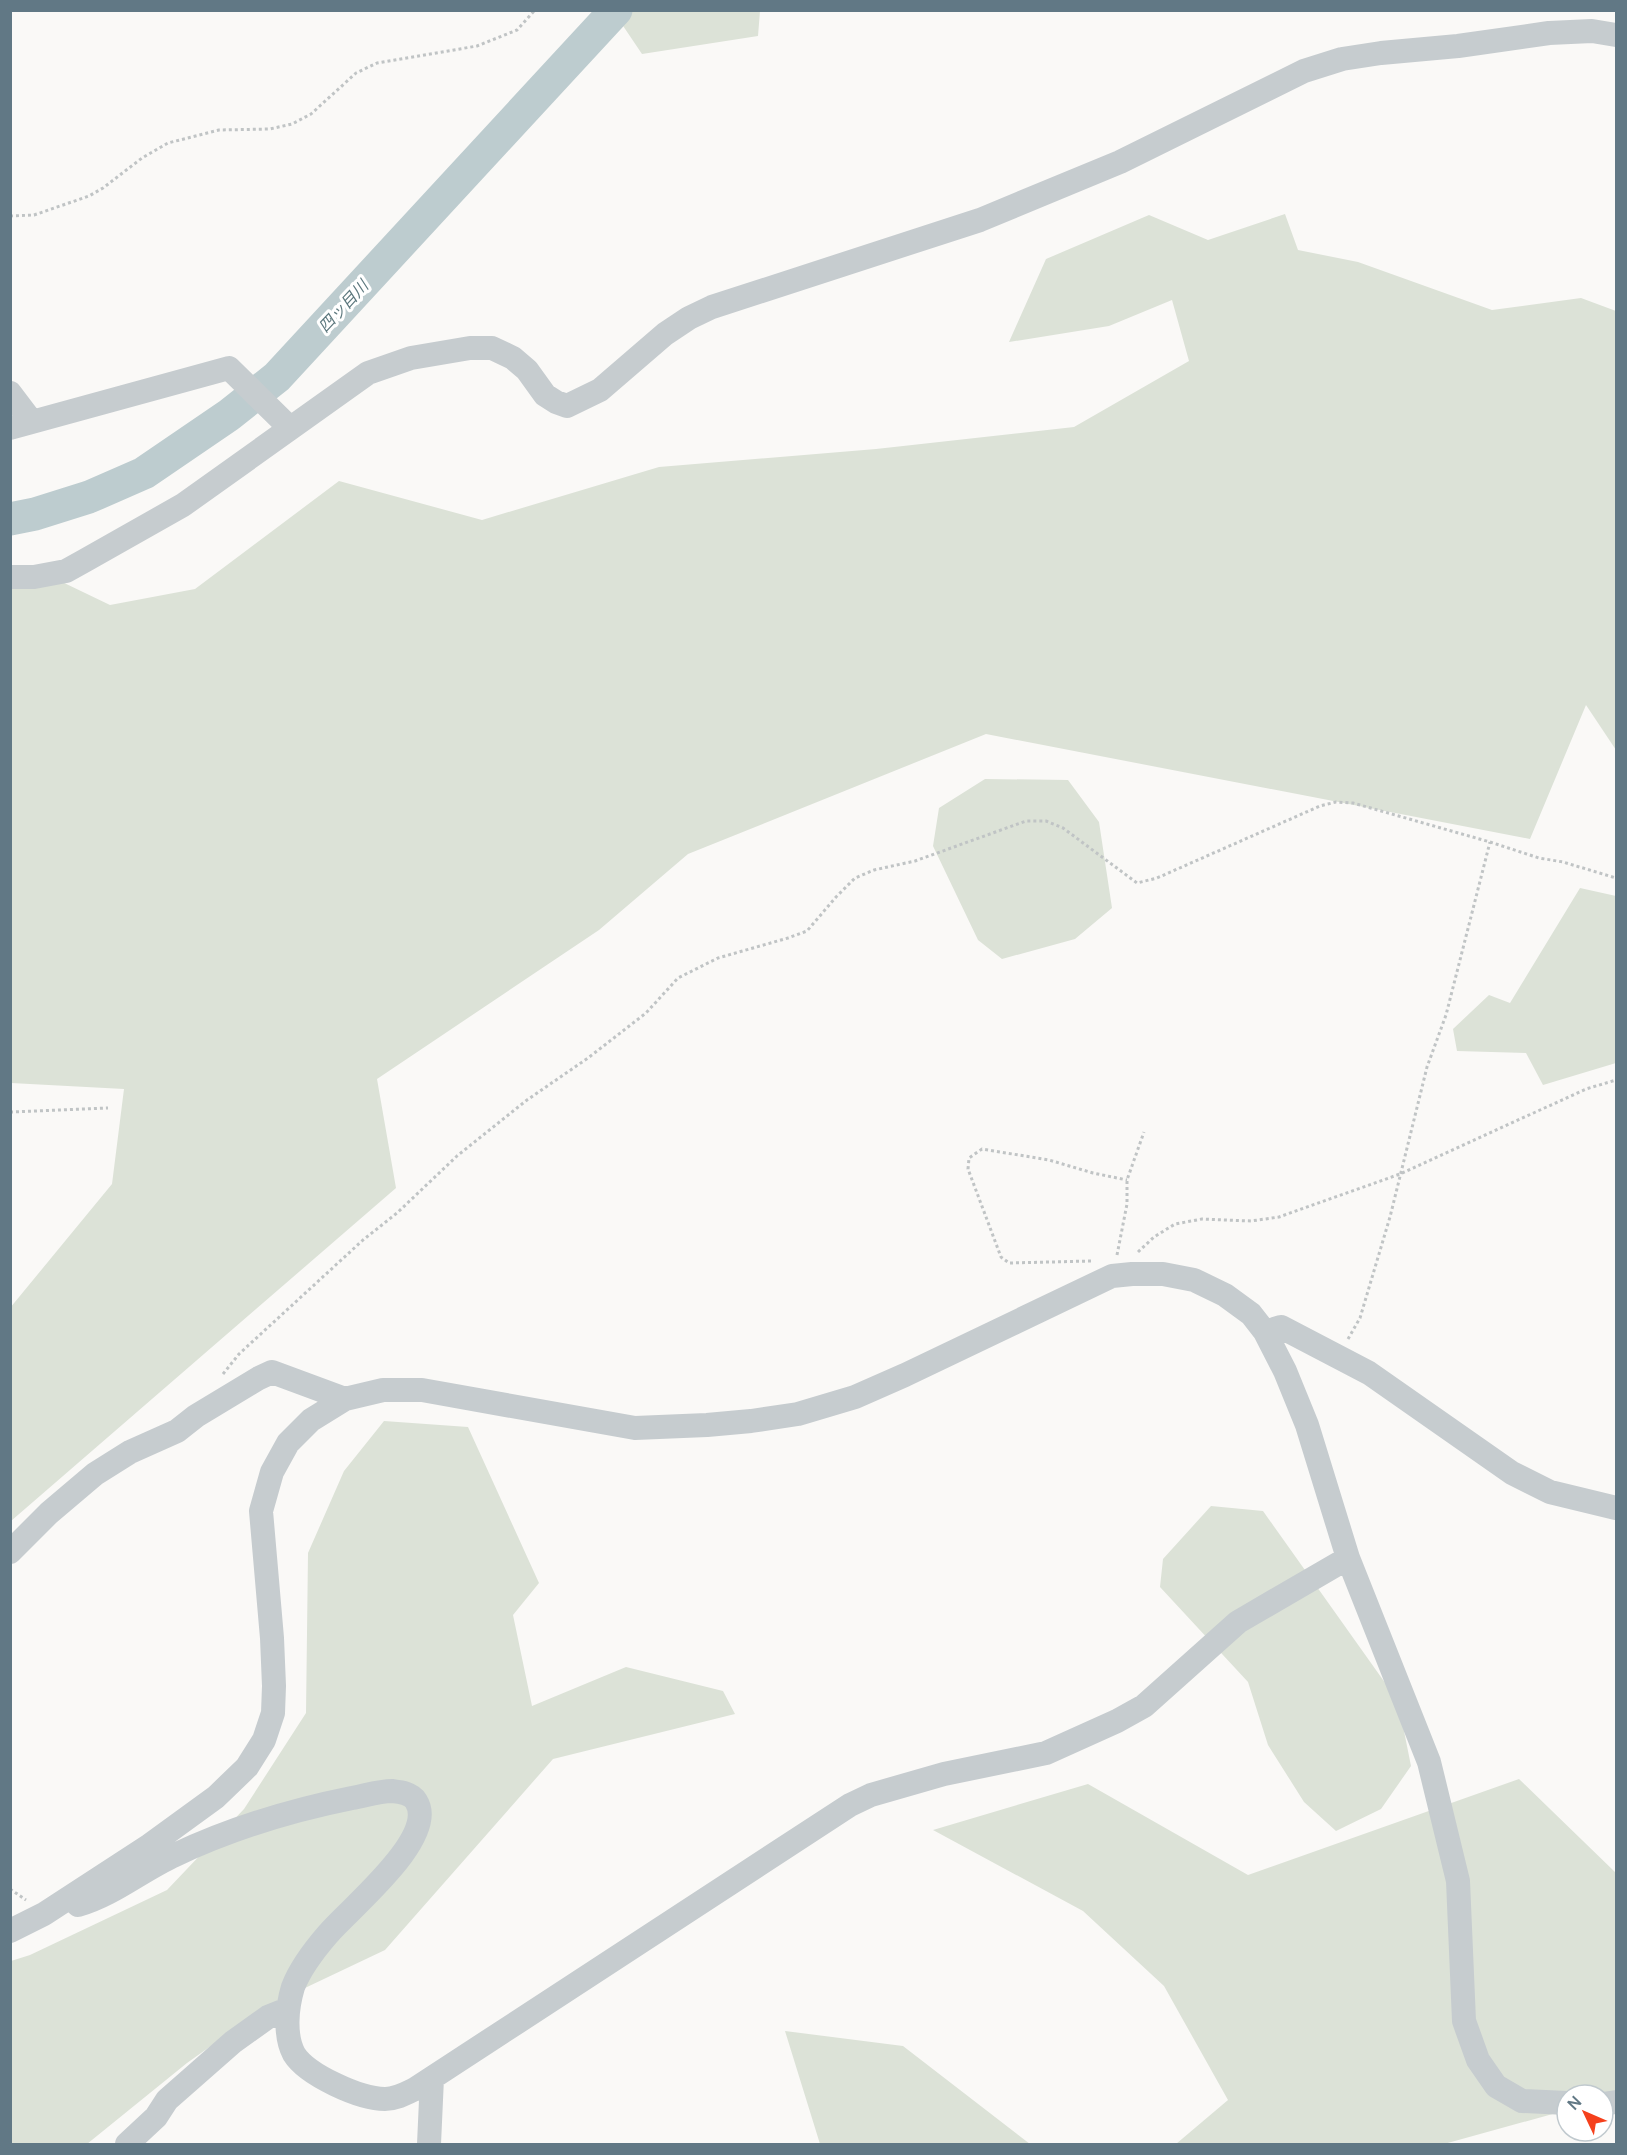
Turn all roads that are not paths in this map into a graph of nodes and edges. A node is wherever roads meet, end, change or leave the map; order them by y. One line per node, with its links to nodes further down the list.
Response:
1 (1617, 35): 3 (street)
2 (10, 393): 4 (street)
3 (282, 420): 4 (street); 5 (street)
4 (21, 425)
5 (10, 577)
6 (1265, 1332): 7 (street); 8 (street); 10 (street)
7 (345, 1399): 9 (street); 11 (street)
8 (1617, 1508)
9 (10, 1552)
10 (1348, 1558): 14 (street); 15 (street)
11 (44, 1914): 12 (street); 13 (street)
12 (10, 1931)
13 (288, 2009): 14 (street); 16 (street)
14 (432, 2078): 17 (street)
15 (1555, 2102)
16 (127, 2145)
17 (429, 2145)

